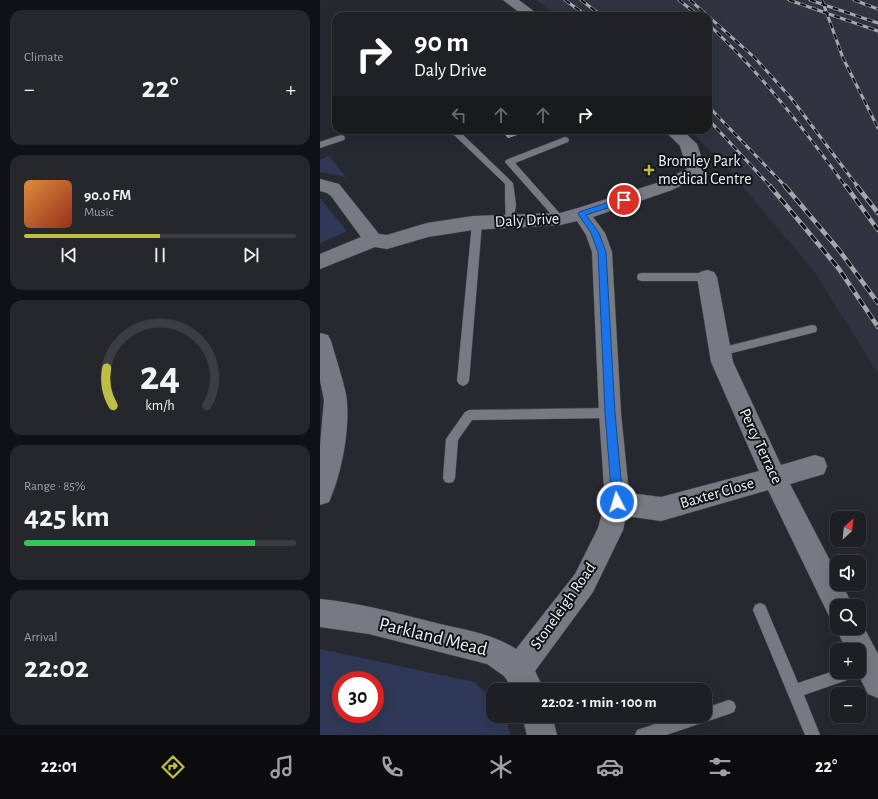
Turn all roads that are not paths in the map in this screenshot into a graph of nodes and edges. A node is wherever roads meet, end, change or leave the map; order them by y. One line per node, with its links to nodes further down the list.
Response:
1 (510, 0): 2 (street)
2 (527, 12)
3 (457, 134): 10 (lane)
4 (677, 134): 9 (street, Daly Drive)
5 (341, 138): 7 (lane)
6 (565, 140): 9 (lane)
7 (320, 145)
8 (320, 185): 12 (street)
9 (571, 216): 10 (street, Daly Drive); 20 (street, Stoneleigh Road)
10 (510, 221): 11 (street, Daly Drive)
11 (477, 223): 12 (street, Daly Drive); 19 (lane)
12 (373, 240): 13 (street)
13 (320, 262)
14 (642, 277): 15 (lane)
15 (707, 278): 18 (street, Percy Terrace)
16 (812, 329): 18 (lane)
17 (321, 351): 24 (street)
18 (720, 352): 22 (street, Percy Terrace)
19 (462, 382)
20 (610, 413): 23 (lane); 25 (street, Stoneleigh Road)
21 (815, 466): 22 (street, Baxter Close)
22 (774, 477): 25 (street, Baxter Close); 26 (street, Percy Terrace)
23 (450, 478)
24 (320, 494)
25 (617, 502): 29 (street, Stoneleigh Road)
26 (835, 599)
27 (760, 610): 31 (lane)
28 (320, 613): 29 (street, Parkland Mead)
29 (523, 679)
30 (842, 679): 31 (lane)
31 (795, 692): 38 (lane)
32 (729, 707): 33 (lane)
33 (712, 713)
34 (539, 723): 36 (street)
35 (681, 723): 37 (lane)
36 (542, 735)
37 (642, 735)
38 (813, 735)

